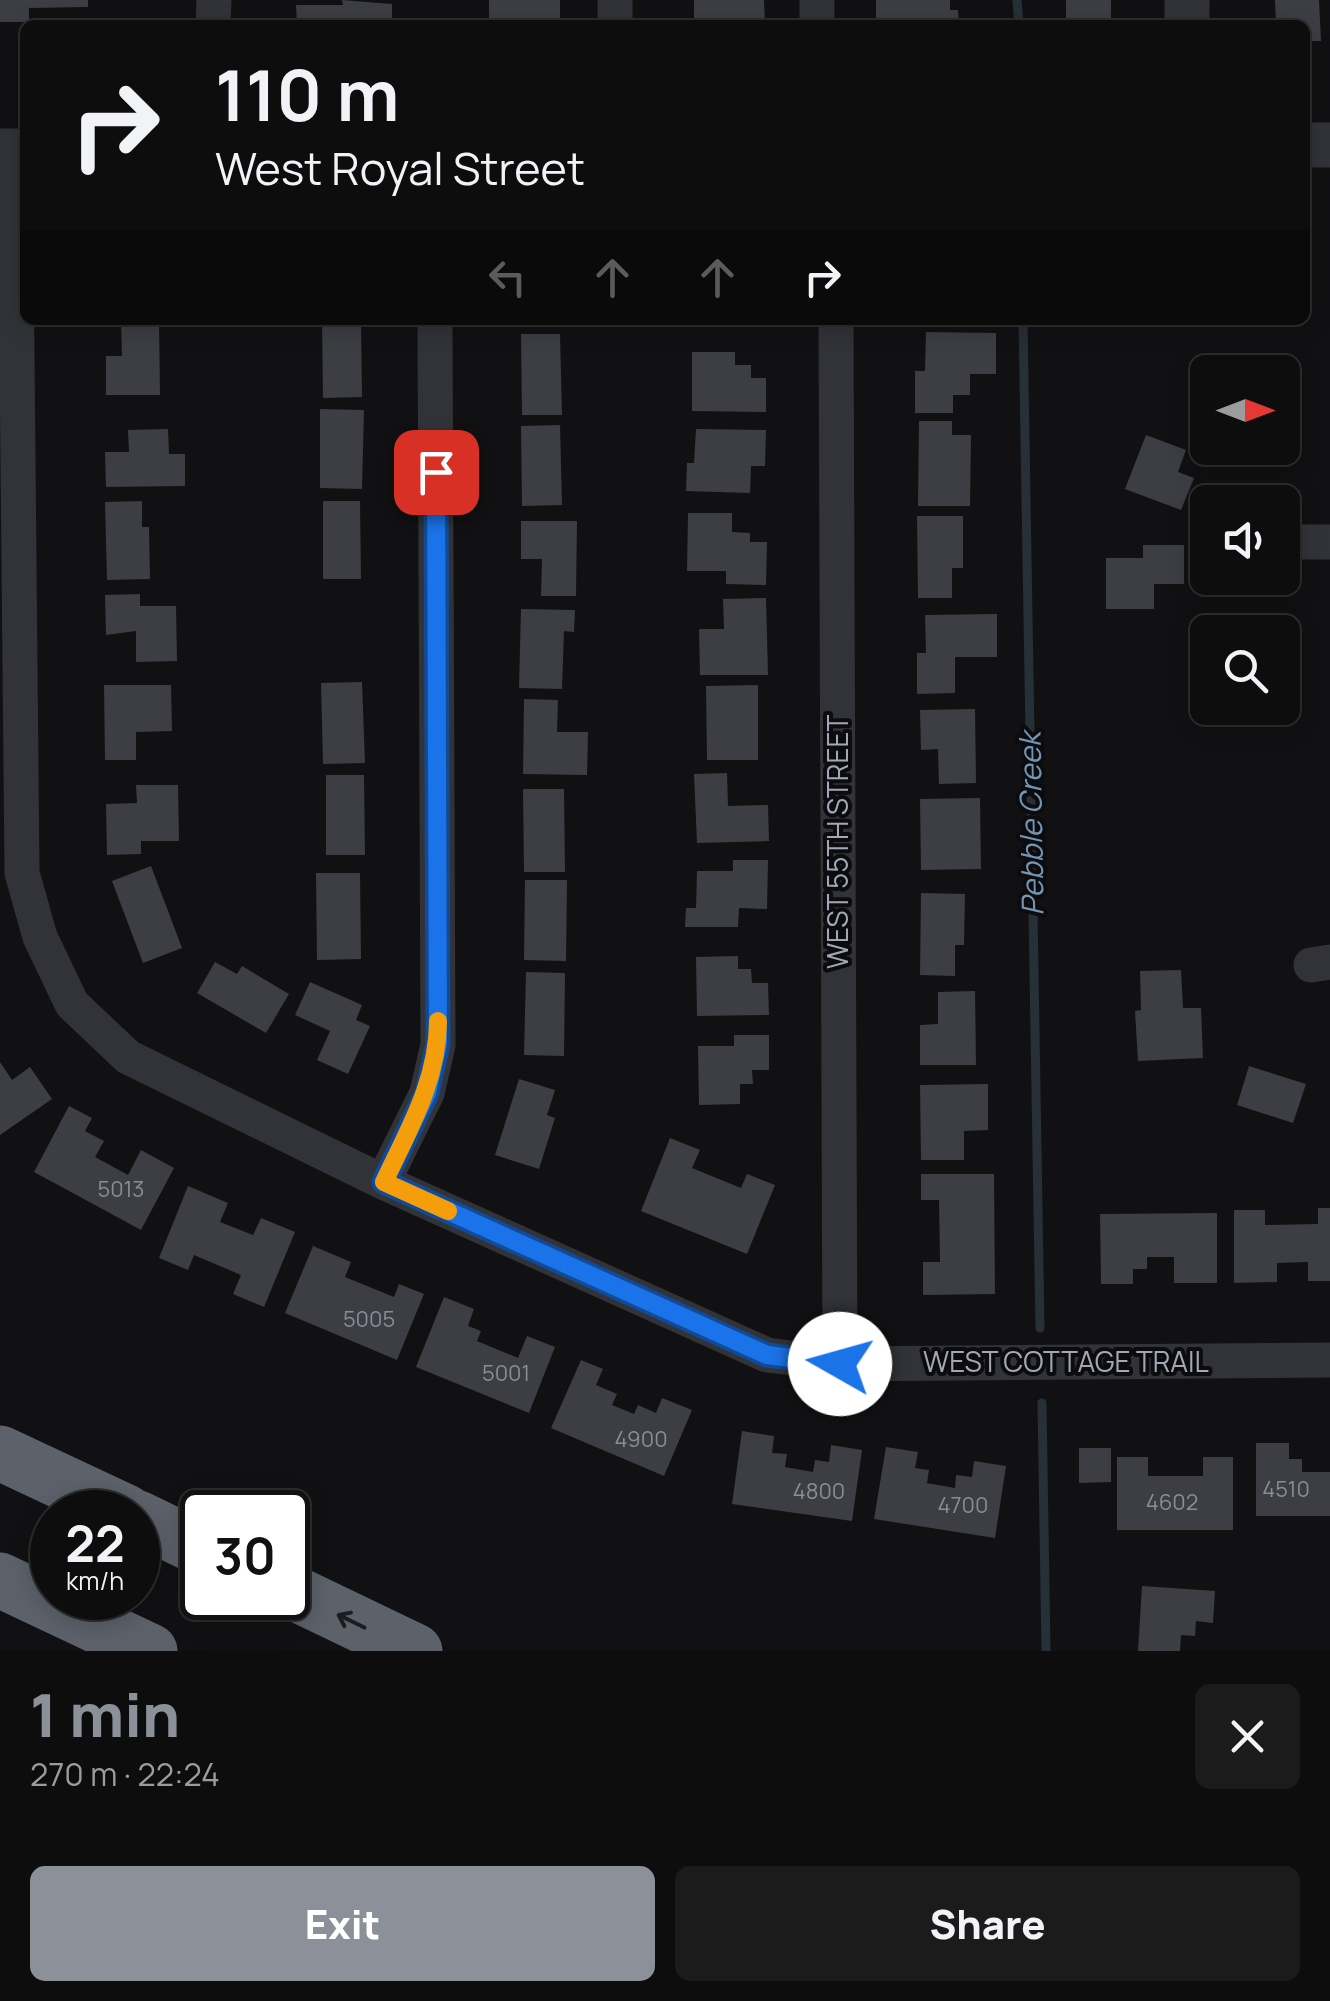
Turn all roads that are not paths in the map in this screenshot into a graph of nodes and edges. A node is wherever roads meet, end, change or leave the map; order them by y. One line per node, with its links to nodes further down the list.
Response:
1 (13, 151): 6 (street, WEST COTTAGE TRAIL)
2 (435, 325): 6 (street)
3 (836, 325): 8 (street, WEST 55TH STREET)
4 (1300, 542): 5 (street)
5 (1330, 542)
6 (384, 1182): 8 (street, WEST COTTAGE TRAIL)
7 (1330, 1360): 8 (street, WEST COTTAGE TRAIL)
8 (840, 1364)
9 (0, 1453): 10 (highway)
10 (79, 1490)
11 (0, 1580): 13 (highway)
12 (310, 1601): 14 (highway, one-way to 12)
13 (150, 1651)
14 (415, 1651)

